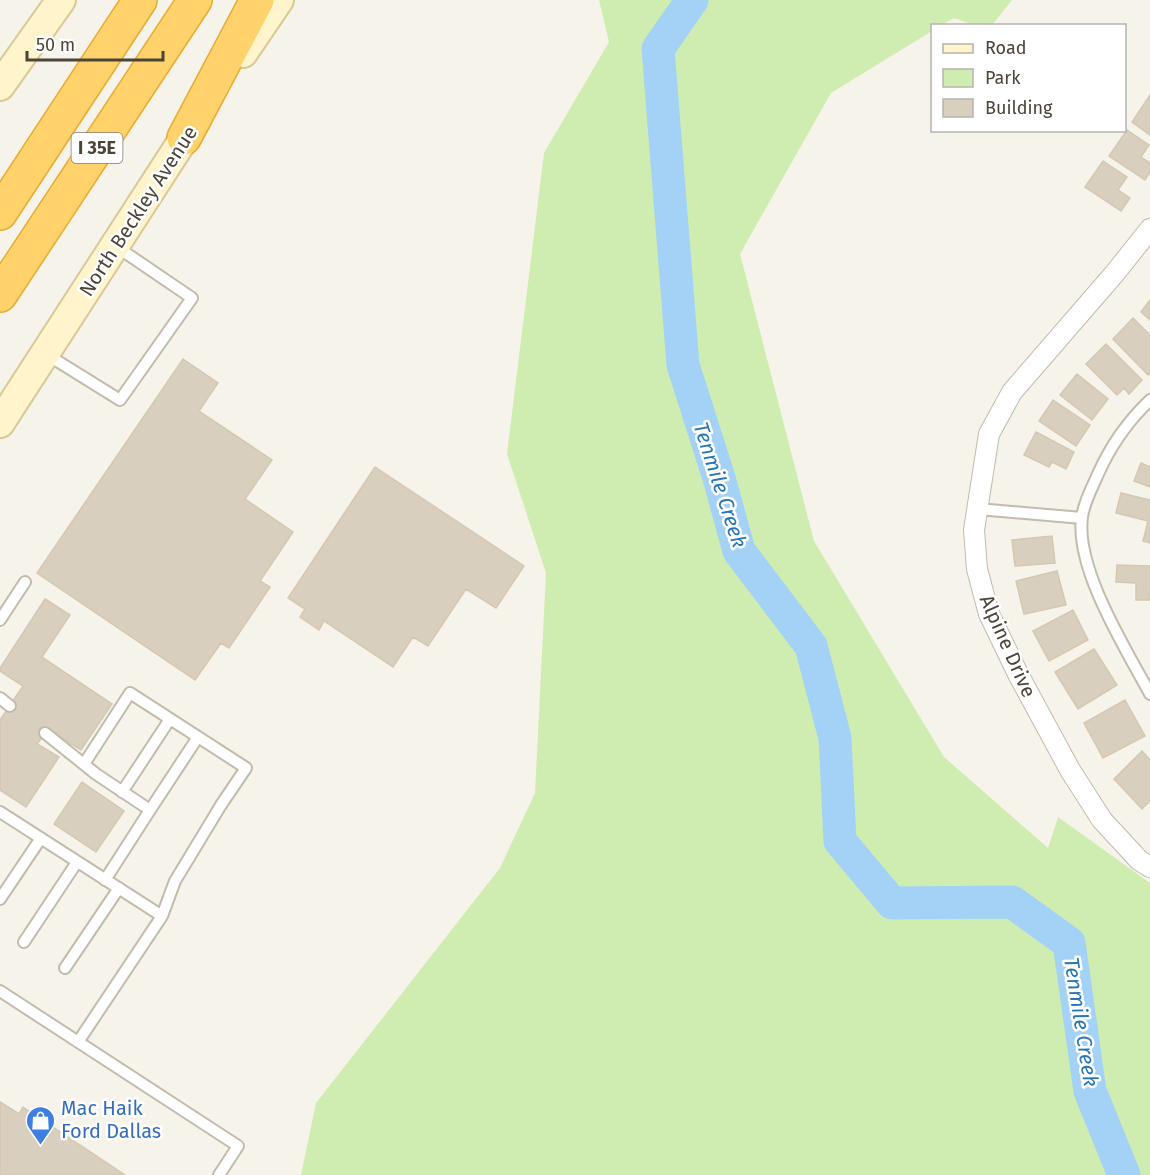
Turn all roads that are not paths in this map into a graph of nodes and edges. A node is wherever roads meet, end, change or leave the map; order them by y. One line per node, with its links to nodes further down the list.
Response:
1 (61, 0): 6 (main road)
2 (140, 0): 8 (highway, I 35E)
3 (195, 0): 11 (highway, I 35E)
4 (257, 0): 7 (highway)
5 (279, 0): 7 (main road, North Beckley Avenue)
6 (0, 86)
7 (184, 138): 10 (main road, North Beckley Avenue)
8 (0, 213)
9 (1150, 229): 15 (street, Alpine Drive)
10 (115, 245): 12 (main road, North Beckley Avenue); 12 (lane)
11 (0, 295)
12 (46, 354): 14 (main road, North Beckley Avenue)
13 (1150, 400): 16 (lane)
14 (0, 423)
15 (978, 509): 16 (lane); 31 (street, Alpine Drive)
16 (1082, 518): 19 (lane)
17 (25, 582): 18 (lane)
18 (0, 620)
19 (1150, 694)
20 (0, 698): 21 (lane)
21 (10, 706)
22 (170, 719): 24 (lane); 25 (lane); 26 (lane)
23 (45, 733): 25 (lane)
24 (198, 737): 27 (lane); 35 (lane)
25 (84, 764): 26 (lane)
26 (122, 792): 27 (lane)
27 (150, 810): 32 (lane)
28 (0, 813): 29 (lane)
29 (40, 838): 30 (lane); 34 (lane)
30 (77, 862): 32 (lane); 36 (lane)
31 (1150, 867)
32 (105, 880): 33 (lane)
33 (119, 888): 35 (lane); 37 (lane)
34 (0, 899)
35 (162, 916): 39 (lane)
36 (24, 942)
37 (65, 968)
38 (0, 991): 39 (lane)
39 (78, 1042): 40 (lane)
40 (219, 1175)

